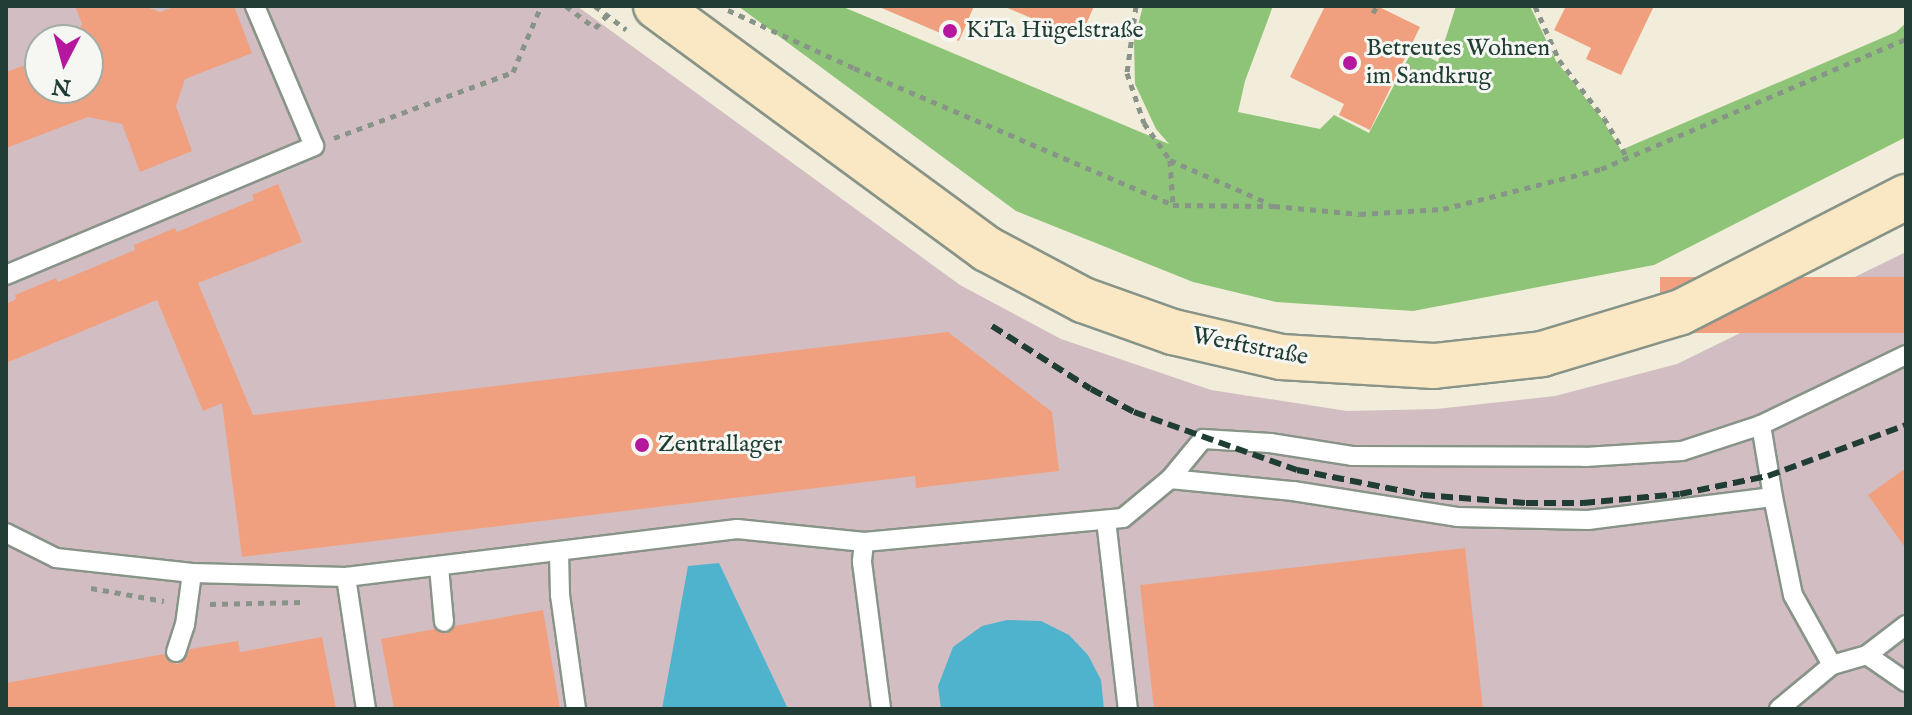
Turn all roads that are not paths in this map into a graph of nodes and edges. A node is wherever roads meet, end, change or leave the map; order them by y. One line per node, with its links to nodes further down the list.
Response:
1 (255, 6): 4 (lane)
2 (642, 18): 3 (main road, Werftstraße)
3 (1906, 197)
4 (6, 275)
5 (1906, 355): 6 (lane)
6 (1761, 425): 7 (lane); 8 (lane)
7 (1170, 479): 8 (lane); 9 (lane)
8 (1773, 497): 20 (lane)
9 (1106, 520): 11 (lane); 25 (lane)
10 (6, 533): 14 (lane)
11 (864, 542): 12 (lane); 24 (lane)
12 (559, 553): 13 (lane); 23 (lane)
13 (439, 567): 15 (lane); 16 (lane)
14 (192, 573): 15 (lane); 18 (lane)
15 (346, 577): 22 (lane)
16 (444, 622)
17 (1906, 625): 19 (lane)
18 (176, 652)
19 (1867, 655): 20 (lane); 21 (lane)
20 (1832, 665): 26 (lane)
21 (1906, 682)
22 (366, 709)
23 (576, 709)
24 (881, 709)
25 (1128, 709)
26 (1779, 709)

